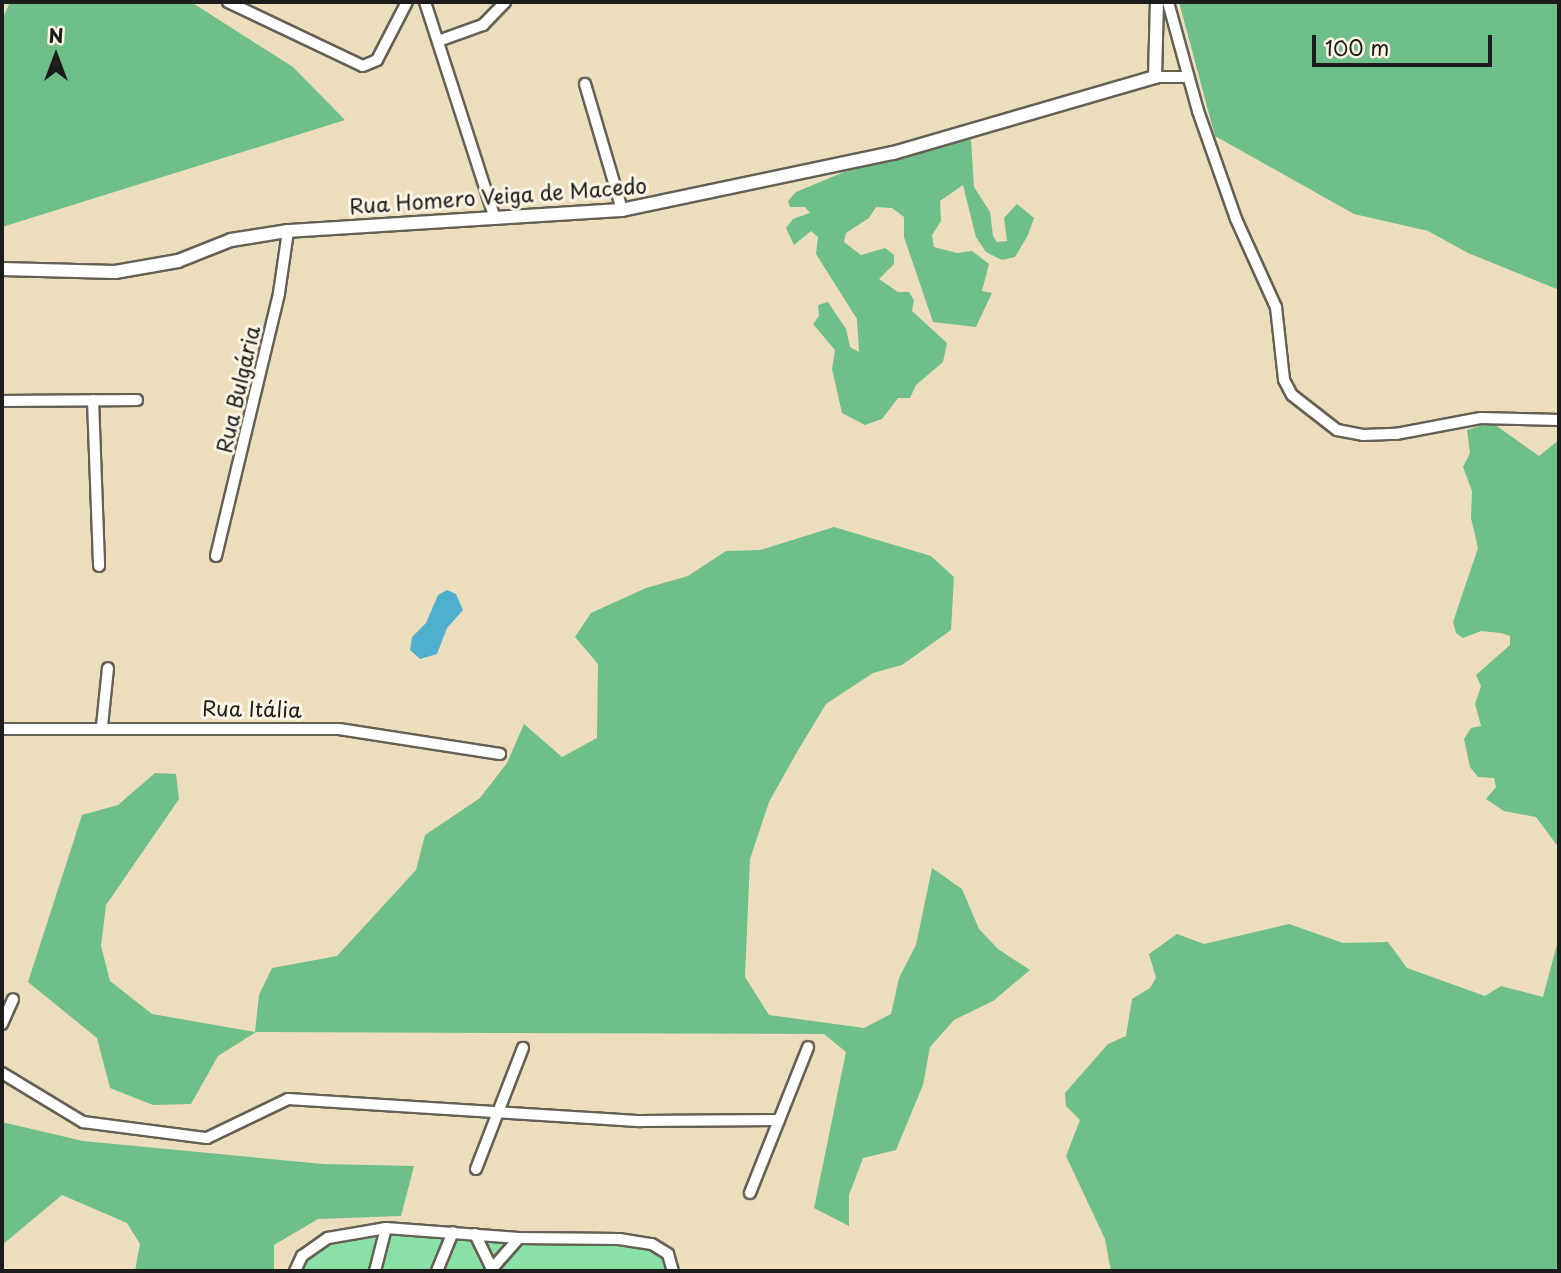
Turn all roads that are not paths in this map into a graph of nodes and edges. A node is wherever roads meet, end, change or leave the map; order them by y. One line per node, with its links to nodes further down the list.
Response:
1 (228, 2): 2 (street)
2 (407, 2)
3 (425, 2): 7 (street)
4 (505, 2): 7 (street)
5 (1157, 2): 8 (street)
6 (1168, 2): 9 (street)
7 (441, 40): 12 (street)
8 (1155, 77): 9 (street); 11 (street, Rua Homero Veiga de Macedo)
9 (1188, 77): 18 (street)
10 (585, 84): 11 (street)
11 (622, 210): 12 (street, Rua Homero Veiga de Macedo)
12 (495, 219): 13 (street, Rua Homero Veiga de Macedo)
13 (288, 231): 14 (street, Rua Homero Veiga de Macedo); 19 (street, Rua Bulgária)
14 (2, 270)
15 (93, 400): 16 (street); 17 (street); 20 (street)
16 (137, 400)
17 (2, 401)
18 (1559, 420)
19 (216, 556)
20 (99, 566)
21 (108, 668): 22 (street)
22 (102, 726): 23 (street, Rua Itália); 24 (street, Rua Itália)
23 (2, 729)
24 (500, 754)
25 (13, 999): 26 (street)
26 (2, 1024)
27 (808, 1047): 31 (street)
28 (523, 1048): 30 (street)
29 (2, 1073): 30 (street)
30 (502, 1111): 31 (street); 32 (street)
31 (779, 1120): 33 (street)
32 (476, 1169)
33 (750, 1193)
34 (386, 1228): 35 (street); 39 (street); 40 (street)
35 (453, 1232): 36 (street); 41 (street)
36 (475, 1234): 37 (street); 38 (street)
37 (519, 1238): 38 (street); 42 (street)
38 (491, 1269)
39 (295, 1271)
40 (375, 1271)
41 (437, 1271)
42 (673, 1271)

